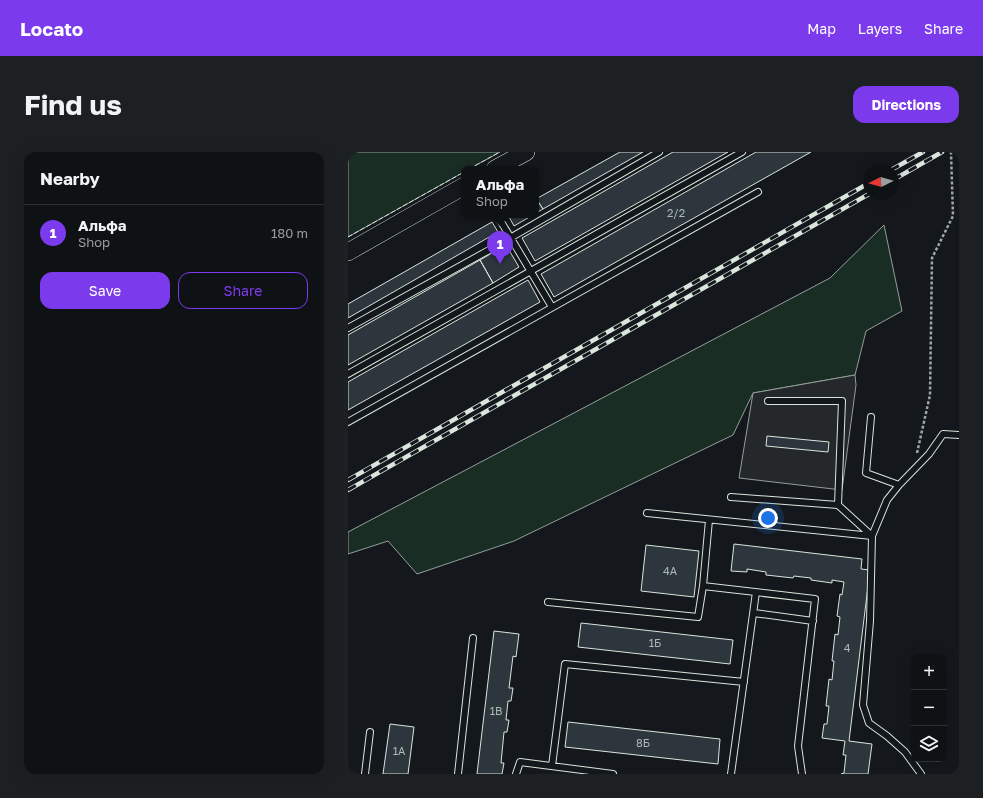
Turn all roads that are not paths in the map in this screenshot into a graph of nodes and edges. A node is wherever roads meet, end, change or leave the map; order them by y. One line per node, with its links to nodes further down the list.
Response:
1 (526, 152): 4 (street)
2 (659, 152): 8 (lane)
3 (742, 152): 10 (lane)
4 (500, 166)
5 (461, 188): 9 (street)
6 (758, 192): 11 (lane)
7 (499, 218): 8 (lane)
8 (510, 236): 10 (lane); 12 (lane)
9 (348, 252)
10 (531, 271): 11 (lane); 13 (lane)
11 (552, 307): 16 (lane)
12 (348, 328)
13 (348, 374)
14 (768, 401): 20 (lane)
15 (871, 417): 18 (lane)
16 (348, 422)
17 (959, 435): 18 (lane)
18 (899, 485): 23 (lane)
19 (731, 496): 20 (lane)
20 (838, 505): 23 (lane)
21 (647, 512): 22 (lane)
22 (709, 520): 23 (lane); 24 (lane)
23 (872, 536): 39 (lane)
24 (703, 586): 25 (lane); 26 (lane)
25 (756, 592): 27 (lane); 28 (lane)
26 (548, 602)
27 (754, 613): 28 (lane); 30 (lane)
28 (812, 620): 38 (lane)
29 (474, 638): 34 (lane)
30 (744, 682): 32 (lane); 37 (lane)
31 (370, 732): 33 (lane)
32 (552, 766): 35 (lane); 36 (lane)
33 (365, 774)
34 (458, 774)
35 (516, 774)
36 (613, 774)
37 (731, 774)
38 (802, 774)
39 (921, 774)

